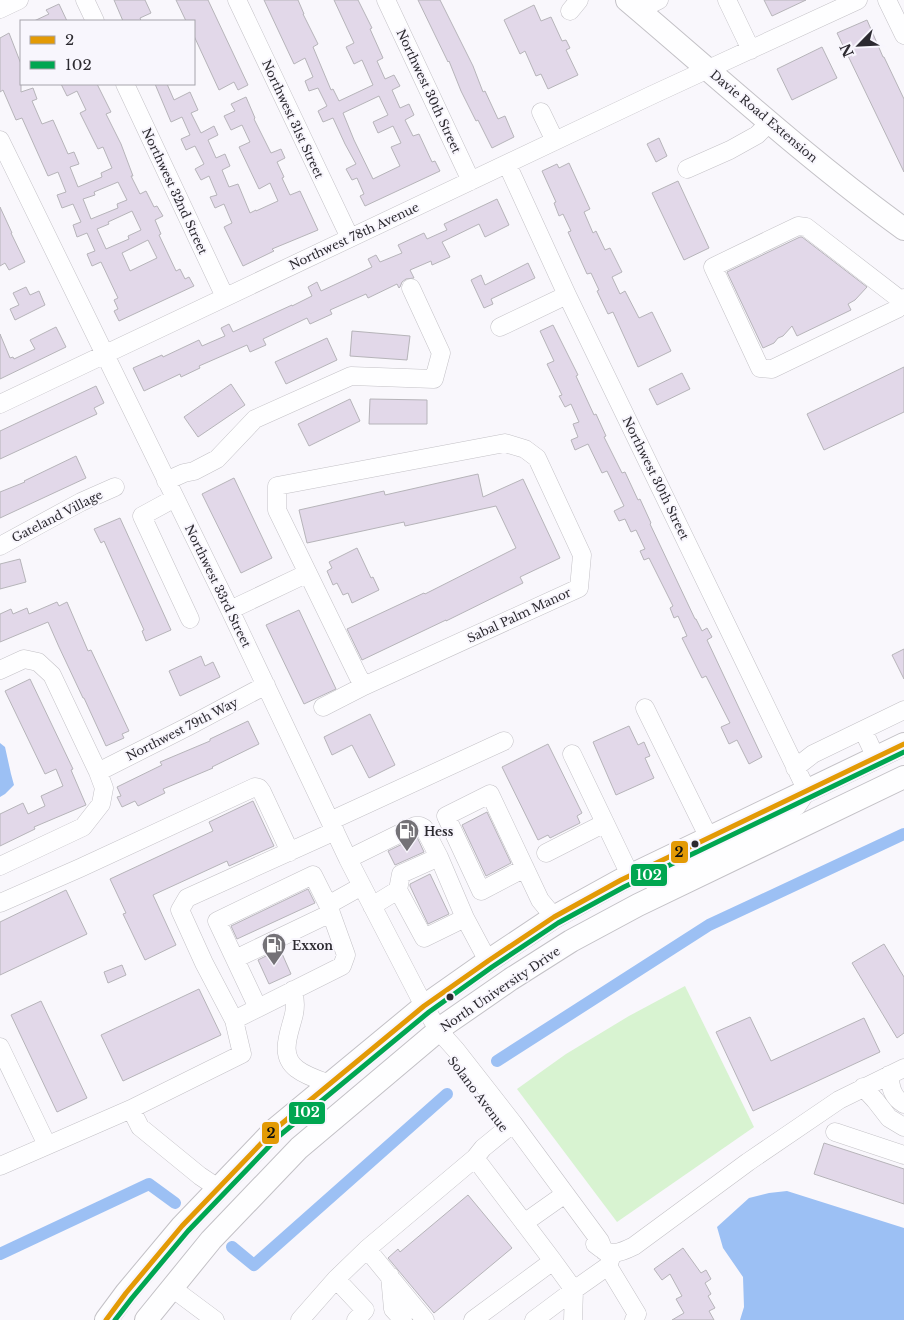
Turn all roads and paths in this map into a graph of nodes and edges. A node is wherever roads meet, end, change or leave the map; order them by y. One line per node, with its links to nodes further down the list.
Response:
1 (19, 0): 10 (street)
2 (85, 0): 11 (street)
3 (237, 0): 24 (street, Northwest 31st Street)
4 (386, 0): 22 (street, Northwest 30th Street)
5 (659, 0): 9 (street)
6 (727, 0): 13 (street)
7 (858, 0): 13 (street)
8 (887, 0): 12 (street)
9 (633, 5): 14 (main road, Davie Road Extension)
10 (0, 9)
11 (95, 20)
12 (904, 35)
13 (751, 50): 14 (street, Northwest 78th Avenue)
14 (709, 70): 17 (main road, Davie Road Extension); 19 (street, Northwest 78th Avenue)
15 (125, 85): 27 (street, Northwest 32nd Street)
16 (541, 112): 19 (street)
17 (770, 122): 21 (street); 23 (main road, Davie Road Extension)
18 (0, 140): 30 (street, Northwest 33rd Street)
19 (555, 142): 20 (street, Northwest 78th Avenue)
20 (507, 164): 22 (street, Northwest 78th Avenue); 26 (street, Northwest 30th Street)
21 (687, 169)
22 (471, 181): 24 (street, Northwest 78th Avenue)
23 (904, 229)
24 (350, 238): 27 (street, Northwest 78th Avenue)
25 (411, 288): 32 (street)
26 (567, 295): 29 (street); 51 (street, Northwest 30th Street)
27 (225, 297): 30 (street, Northwest 78th Avenue)
28 (903, 299): 28 (street)
29 (500, 327)
30 (104, 354): 31 (street, Northwest 78th Avenue); 32 (street, Northwest 33rd Street)
31 (0, 404)
32 (166, 481): 34 (street, Northwest 33rd Street)
33 (115, 487): 35 (street, Gateland Village)
34 (175, 498): 37 (street, Northwest 33rd Street); 38 (street)
35 (0, 546)
36 (308, 572): 37 (street); 41 (street, Sabal Palm Manor); 41 (street, Sabal Palm Manor)
37 (230, 610): 40 (street, Northwest 33rd Street)
38 (190, 619)
39 (0, 670): 52 (street)
40 (266, 685): 52 (street, Northwest 79th Way); 57 (street, Northwest 33rd Street)
41 (364, 686): 42 (street)
42 (323, 707)
43 (645, 708): 58 (street)
44 (904, 710): 45 (street)
45 (863, 730): 49 (street); 51 (street)
46 (504, 741): 57 (street)
47 (904, 744): 49 (main road)
48 (572, 754): 56 (street)
49 (876, 758): 54 (main road)
50 (904, 759): 55 (main road)
51 (796, 768): 54 (street, Northwest 30th Street)
52 (98, 772): 63 (street)
53 (904, 777): 55 (main road, North University Drive)
54 (807, 791): 58 (main road); 68 (street)
55 (834, 810): 68 (main road, North University Drive)
56 (605, 823): 60 (street); 65 (street)
57 (333, 826): 59 (street); 62 (street, Northwest 33rd Street)
58 (709, 838): 65 (main road)
59 (290, 852): 69 (street); 79 (street)
60 (546, 853)
61 (439, 856): 62 (street); 67 (street); 73 (street)
62 (348, 858): 66 (street, Northwest 33rd Street)
63 (0, 866)
64 (525, 868): 64 (street); 72 (street)
65 (630, 875): 72 (main road)
66 (362, 886): 70 (street, Northwest 33rd Street); 71 (street)
67 (398, 890): 70 (street); 73 (street)
68 (651, 898): 80 (main road, North University Drive)
69 (0, 903)
70 (372, 906): 77 (street, Northwest 33rd Street)
71 (330, 909): 74 (street); 74 (street); 76 (street)
72 (554, 917): 75 (main road)
73 (465, 918): 75 (street)
74 (235, 959): 78 (street)
75 (488, 961): 77 (main road)
76 (293, 990): 78 (street); 83 (street)
77 (424, 1006): 80 (street, Northwest 33rd Street); 83 (main road)
78 (258, 1008): 79 (street)
79 (234, 1020): 86 (street)
80 (438, 1031): 88 (street, Solano Avenue); 98 (street, Solano Avenue); 102 (main road, North University Drive)
81 (0, 1047): 90 (street)
82 (896, 1072): 84 (street); 85 (street)
83 (330, 1084): 94 (main road)
84 (864, 1087): 87 (street); 98 (street)
85 (904, 1104)
86 (131, 1109): 90 (street); 94 (street)
87 (902, 1120)
88 (505, 1130): 92 (street); 95 (street, Solano Avenue)
89 (835, 1132): 91 (street)
90 (47, 1145): 93 (street)
91 (904, 1155)
92 (475, 1158): 96 (street); 97 (street)
93 (0, 1166)
94 (218, 1188): 106 (main road)
95 (558, 1199): 96 (street); 98 (street, Solano Avenue)
96 (524, 1223): 99 (street)
97 (367, 1249): 100 (street); 101 (street)
98 (608, 1257): 103 (street); 105 (street)
99 (553, 1261): 103 (street); 112 (street)
100 (390, 1276): 110 (street); 111 (street)
101 (336, 1279): 104 (street); 109 (street)
102 (172, 1288): 107 (main road, North University Drive); 108 (street)
103 (574, 1290): 113 (street); 114 (street)
104 (366, 1317)
105 (636, 1317)
106 (106, 1320)
107 (146, 1320)
108 (214, 1320)
109 (300, 1320)
110 (403, 1320)
111 (425, 1320)
112 (472, 1320)
113 (534, 1320)
114 (573, 1320)

